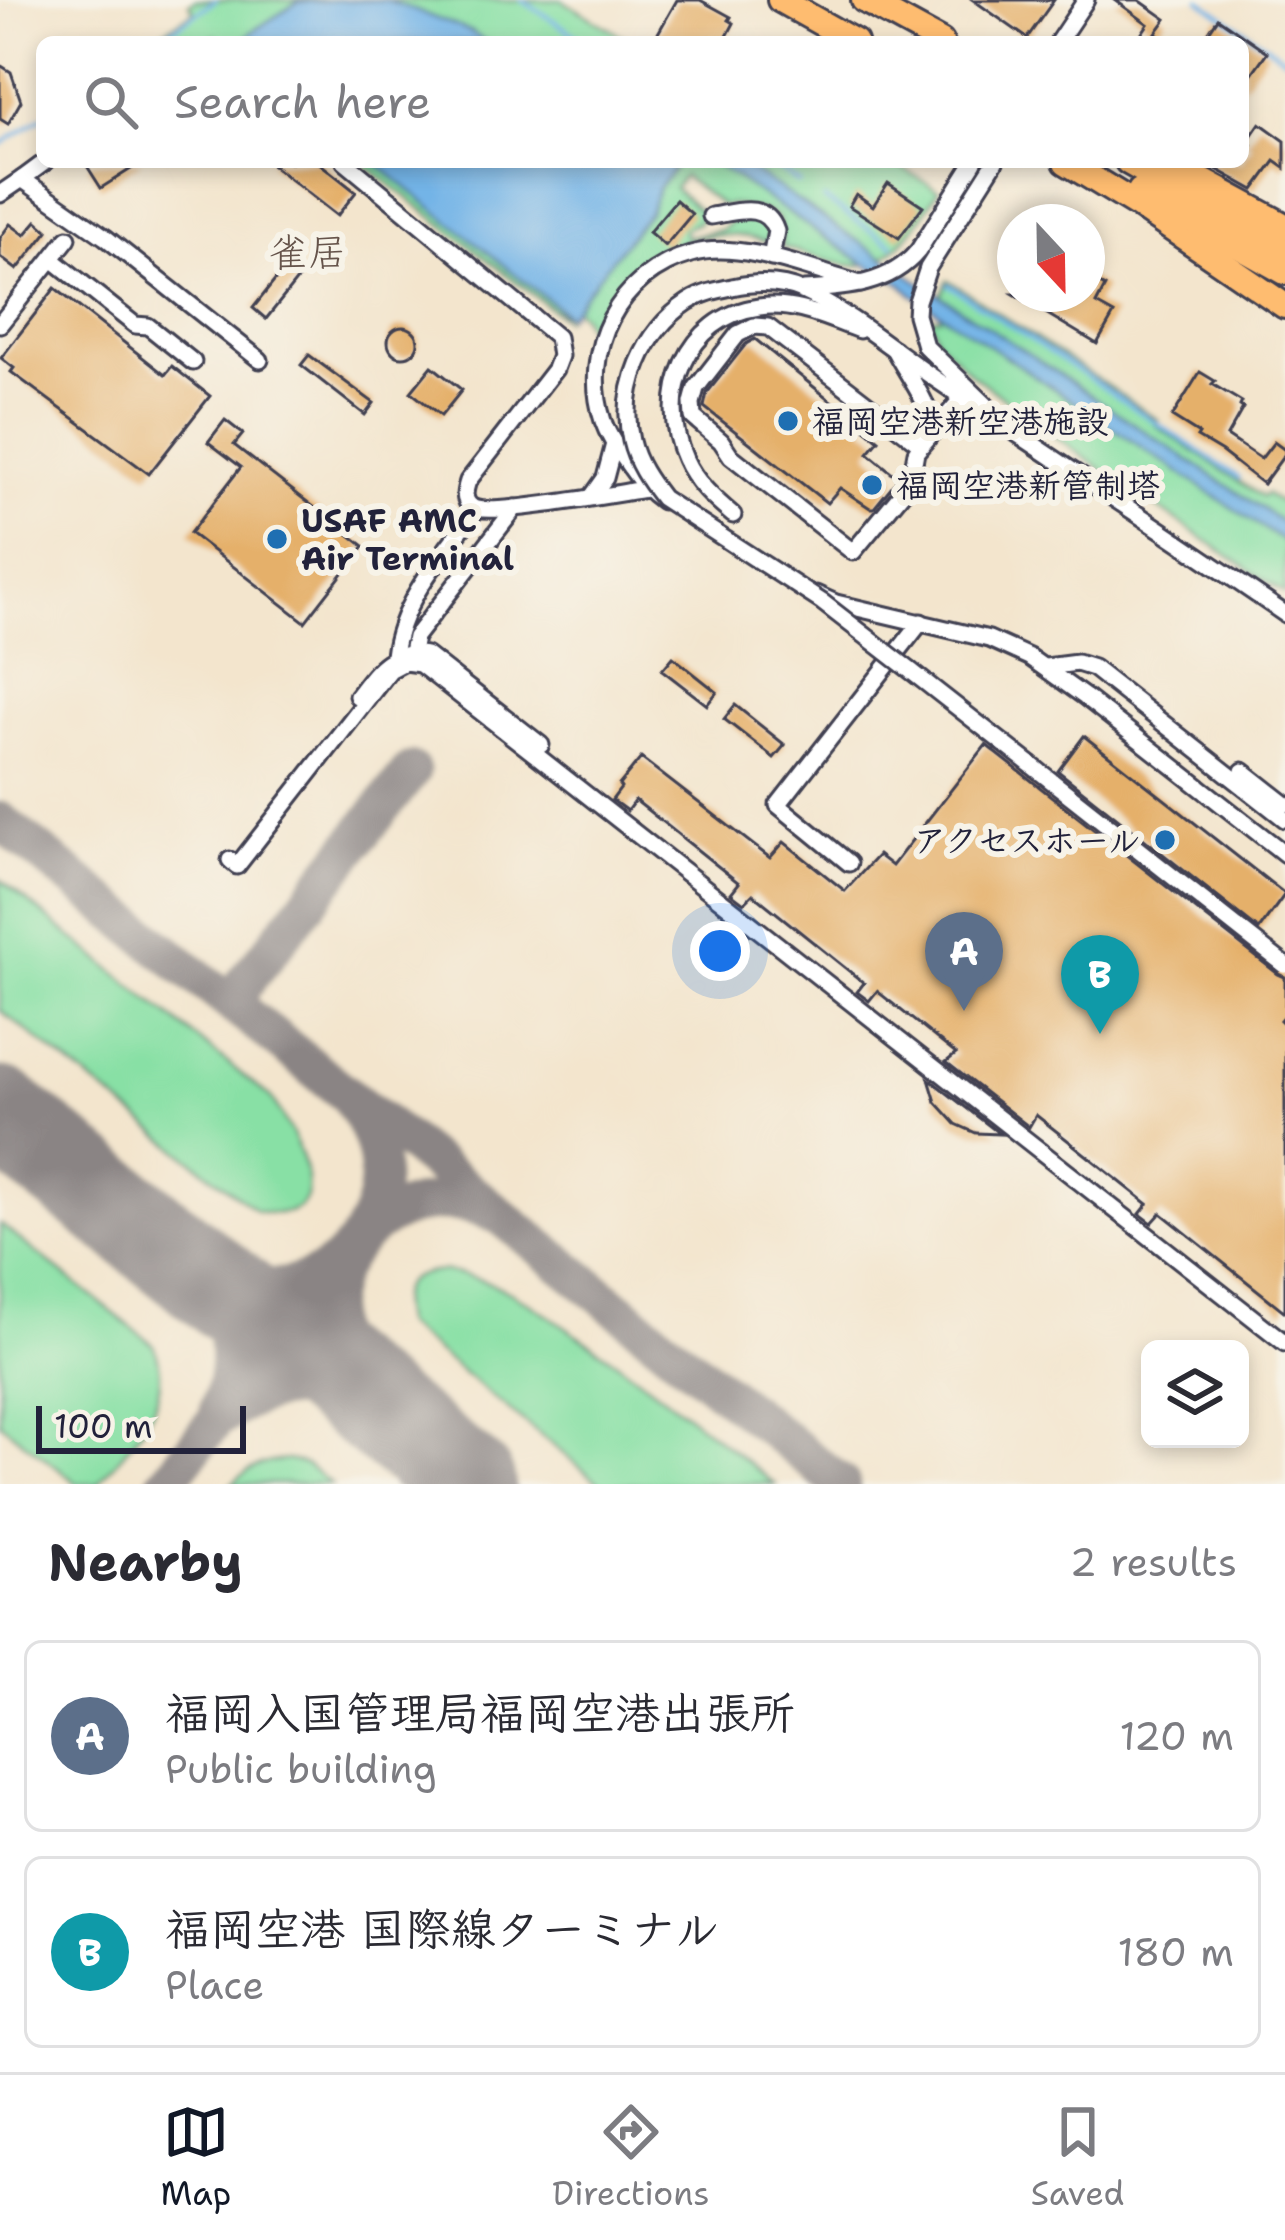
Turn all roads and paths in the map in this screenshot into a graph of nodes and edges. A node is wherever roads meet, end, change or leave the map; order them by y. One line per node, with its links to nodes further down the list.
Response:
1 (780, 0): 6 (highway)
2 (806, 0): 7 (highway)
3 (845, 0): 8 (highway)
4 (864, 0): 9 (highway)
5 (1086, 0): 10 (street)
6 (844, 36)
7 (869, 36)
8 (908, 36)
9 (930, 36)
10 (1062, 36)
11 (37, 168): 20 (street)
12 (352, 168): 44 (street)
13 (970, 168): 29 (street)
14 (991, 168): 39 (street)
15 (1076, 168): 32 (highway)
16 (1085, 168): 30 (highway)
17 (1100, 168): 28 (highway)
18 (1138, 168): 25 (highway)
19 (1179, 168): 23 (highway)
20 (22, 178): 21 (street); 36 (street)
21 (0, 194)
22 (711, 216): 26 (street)
23 (1285, 226)
24 (68, 238): 27 (street)
25 (1285, 248)
26 (771, 258): 29 (street); 40 (street)
27 (52, 259): 33 (street); 37 (street)
28 (1285, 272)
29 (862, 284): 31 (street)
30 (1285, 288)
31 (800, 290): 34 (street); 57 (street, bridge)
32 (1285, 306)
33 (0, 324)
34 (877, 336): 35 (street); 45 (street)
35 (894, 349): 38 (street); 38 (street)
36 (260, 360)
37 (193, 362)
38 (962, 397): 39 (street)
39 (1005, 424): 46 (street)
40 (614, 445): 41 (street); 42 (street)
41 (645, 489): 42 (street); 47 (street)
42 (593, 495): 43 (street)
43 (514, 508): 44 (street); 48 (street)
44 (476, 509): 49 (street)
45 (733, 515)
46 (1280, 610)
47 (921, 622): 50 (street); 55 (street)
48 (412, 653): 49 (street); 58 (street)
49 (394, 656): 59 (street)
50 (1046, 668): 53 (street); 54 (street)
51 (1243, 771): 52 (street)
52 (1285, 804)
53 (1285, 819)
54 (1285, 854)
55 (849, 863)
56 (1285, 954): 57 (street)
57 (1285, 968)
58 (1285, 1332)
59 (1285, 1343)

